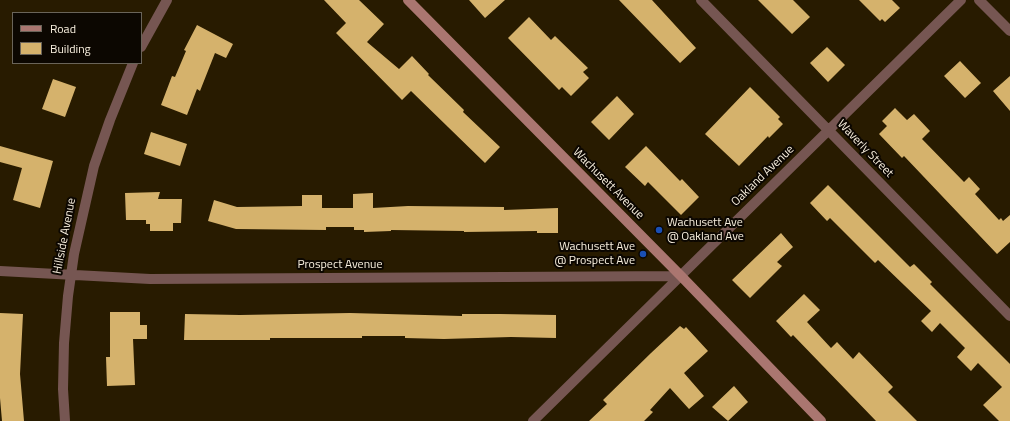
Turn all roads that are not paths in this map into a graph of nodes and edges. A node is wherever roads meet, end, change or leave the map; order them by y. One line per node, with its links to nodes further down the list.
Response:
1 (167, 0): 7 (street)
2 (408, 0): 12 (street, Wachusett Avenue)
3 (701, 0): 9 (street, Waverly Street)
4 (961, 0): 9 (street, Oakland Avenue)
5 (979, 0): 6 (street)
6 (1010, 31)
7 (142, 45)
8 (134, 64): 11 (street, Hillside Avenue)
9 (828, 131): 12 (street, Oakland Avenue); 13 (street, Waverly Street)
10 (0, 271): 11 (street, Prospect Avenue)
11 (70, 275): 12 (street, Prospect Avenue); 14 (street, Hillside Avenue)
12 (681, 276): 15 (street, Oakland Avenue); 16 (street, Wachusett Avenue)
13 (1010, 316)
14 (65, 421)
15 (533, 421)
16 (821, 421)

